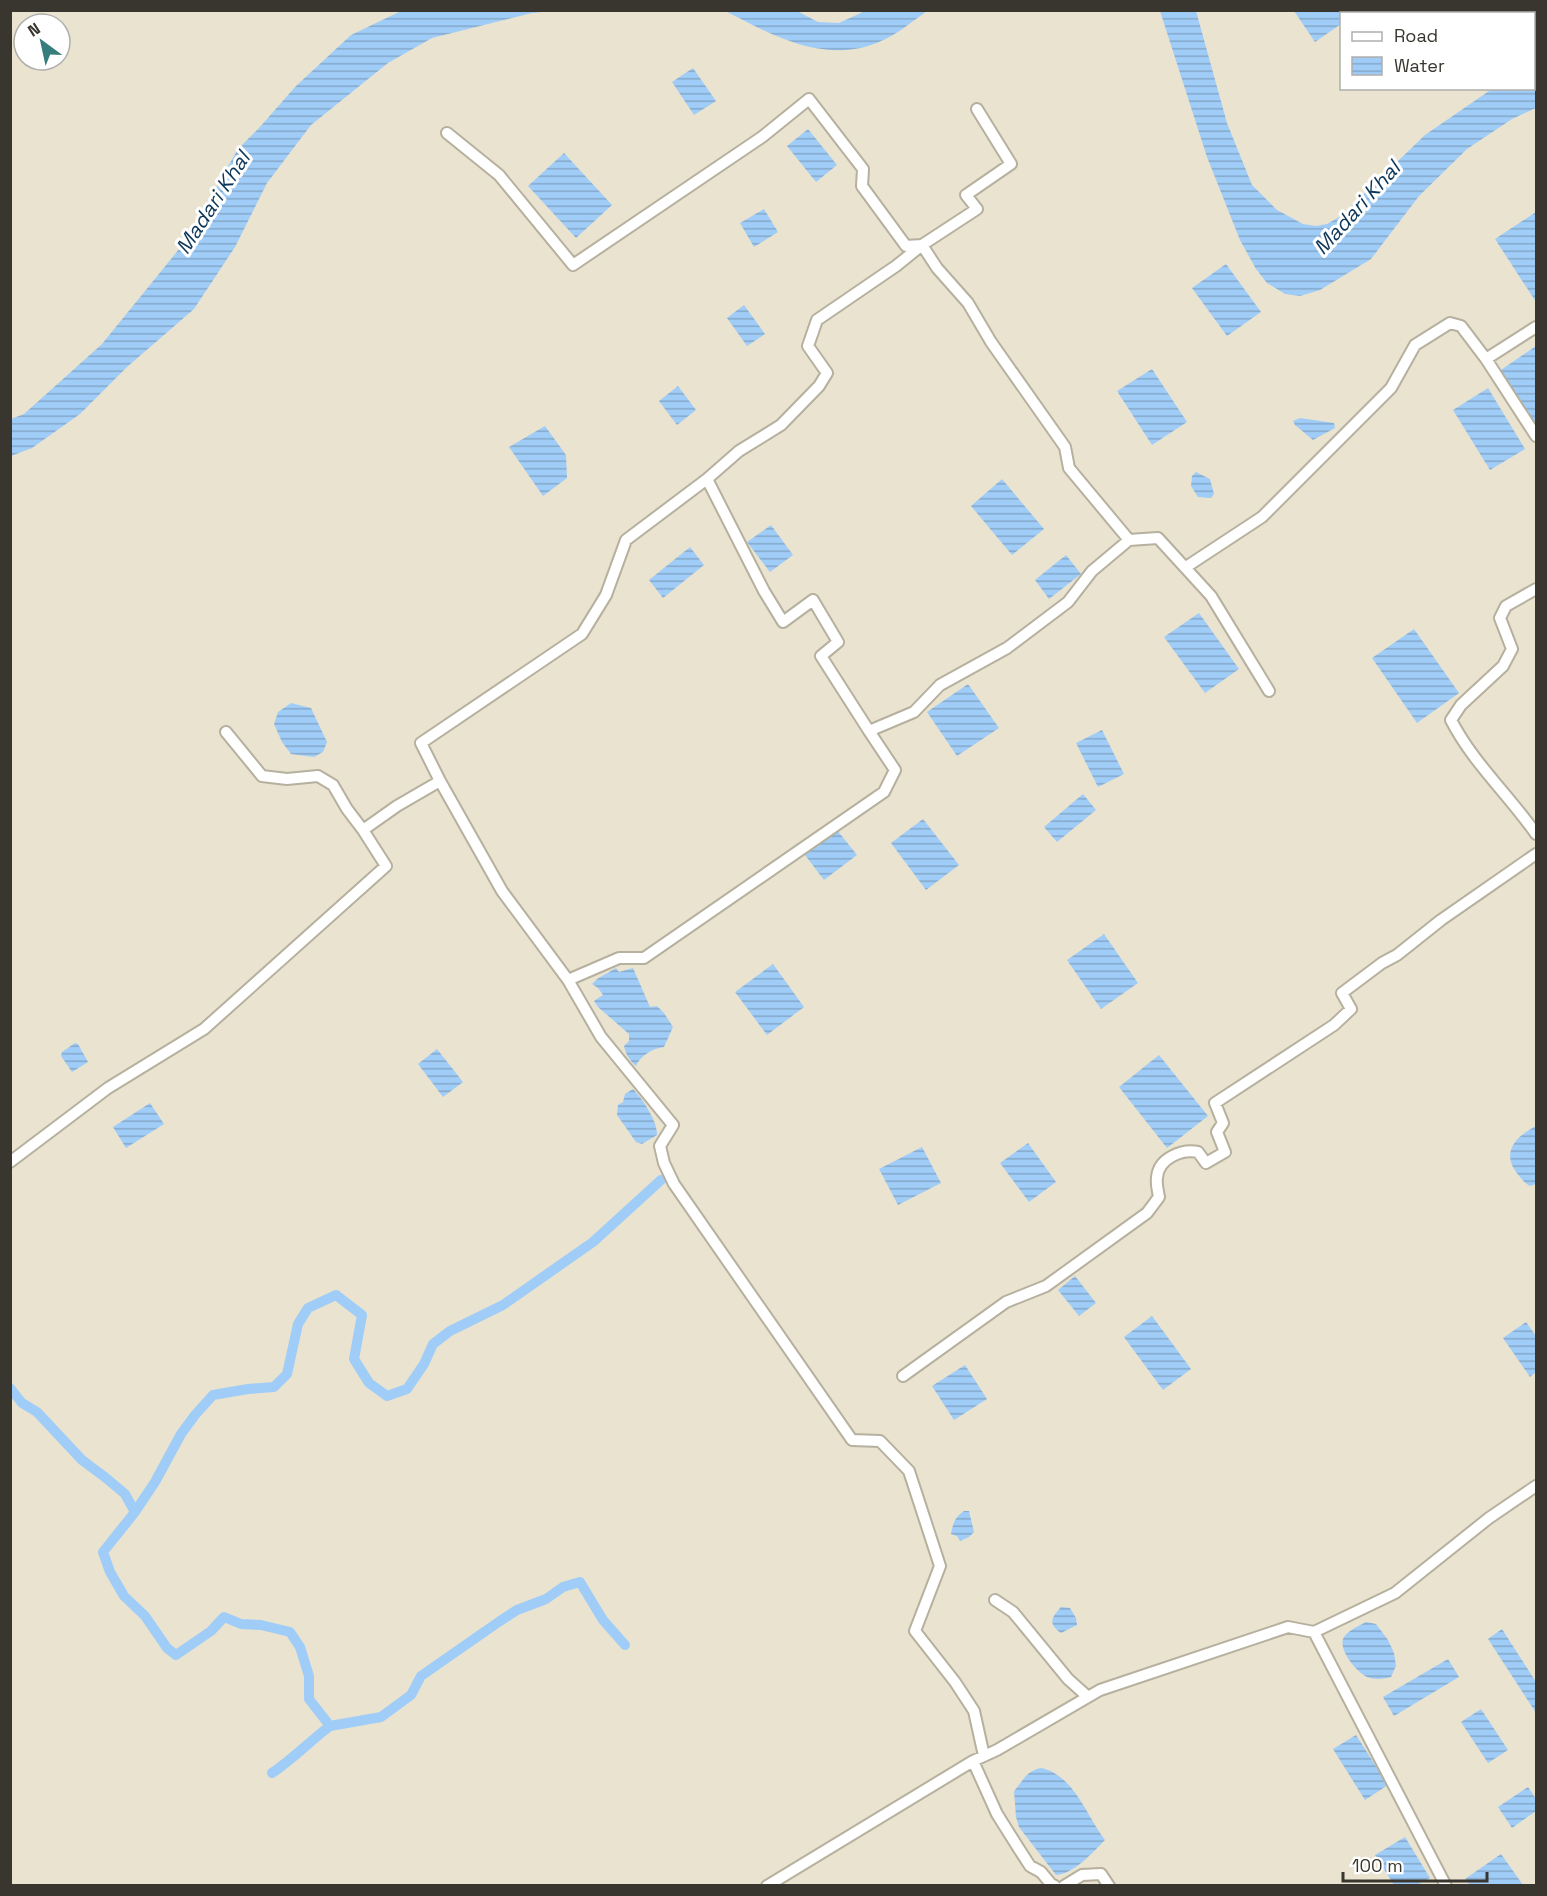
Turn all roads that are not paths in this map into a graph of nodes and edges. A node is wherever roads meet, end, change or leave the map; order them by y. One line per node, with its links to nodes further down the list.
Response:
1 (977, 109): 3 (street)
2 (447, 133): 3 (street)
3 (922, 245): 7 (street); 8 (street)
4 (1536, 327): 5 (street)
5 (1486, 358): 6 (street); 9 (street)
6 (1536, 436)
7 (707, 479): 12 (street); 14 (street)
8 (1129, 540): 9 (street); 12 (street)
9 (1186, 567): 11 (street)
10 (1536, 589): 16 (street)
11 (1269, 691)
12 (870, 731): 18 (street)
13 (226, 732): 15 (street)
14 (440, 781): 15 (street); 18 (street)
15 (363, 830): 19 (street)
16 (1536, 834)
17 (1536, 854): 20 (street)
18 (568, 980): 25 (street)
19 (10, 1162)
20 (903, 1376)
21 (1536, 1486): 23 (street)
22 (995, 1600): 24 (street)
23 (1314, 1632): 24 (street); 31 (street)
24 (1088, 1697): 25 (street)
25 (984, 1756): 26 (street)
26 (973, 1761): 27 (street); 28 (street)
27 (767, 1886)
28 (1055, 1886)
29 (1064, 1886): 30 (street)
30 (1109, 1886)
31 (1446, 1886)

